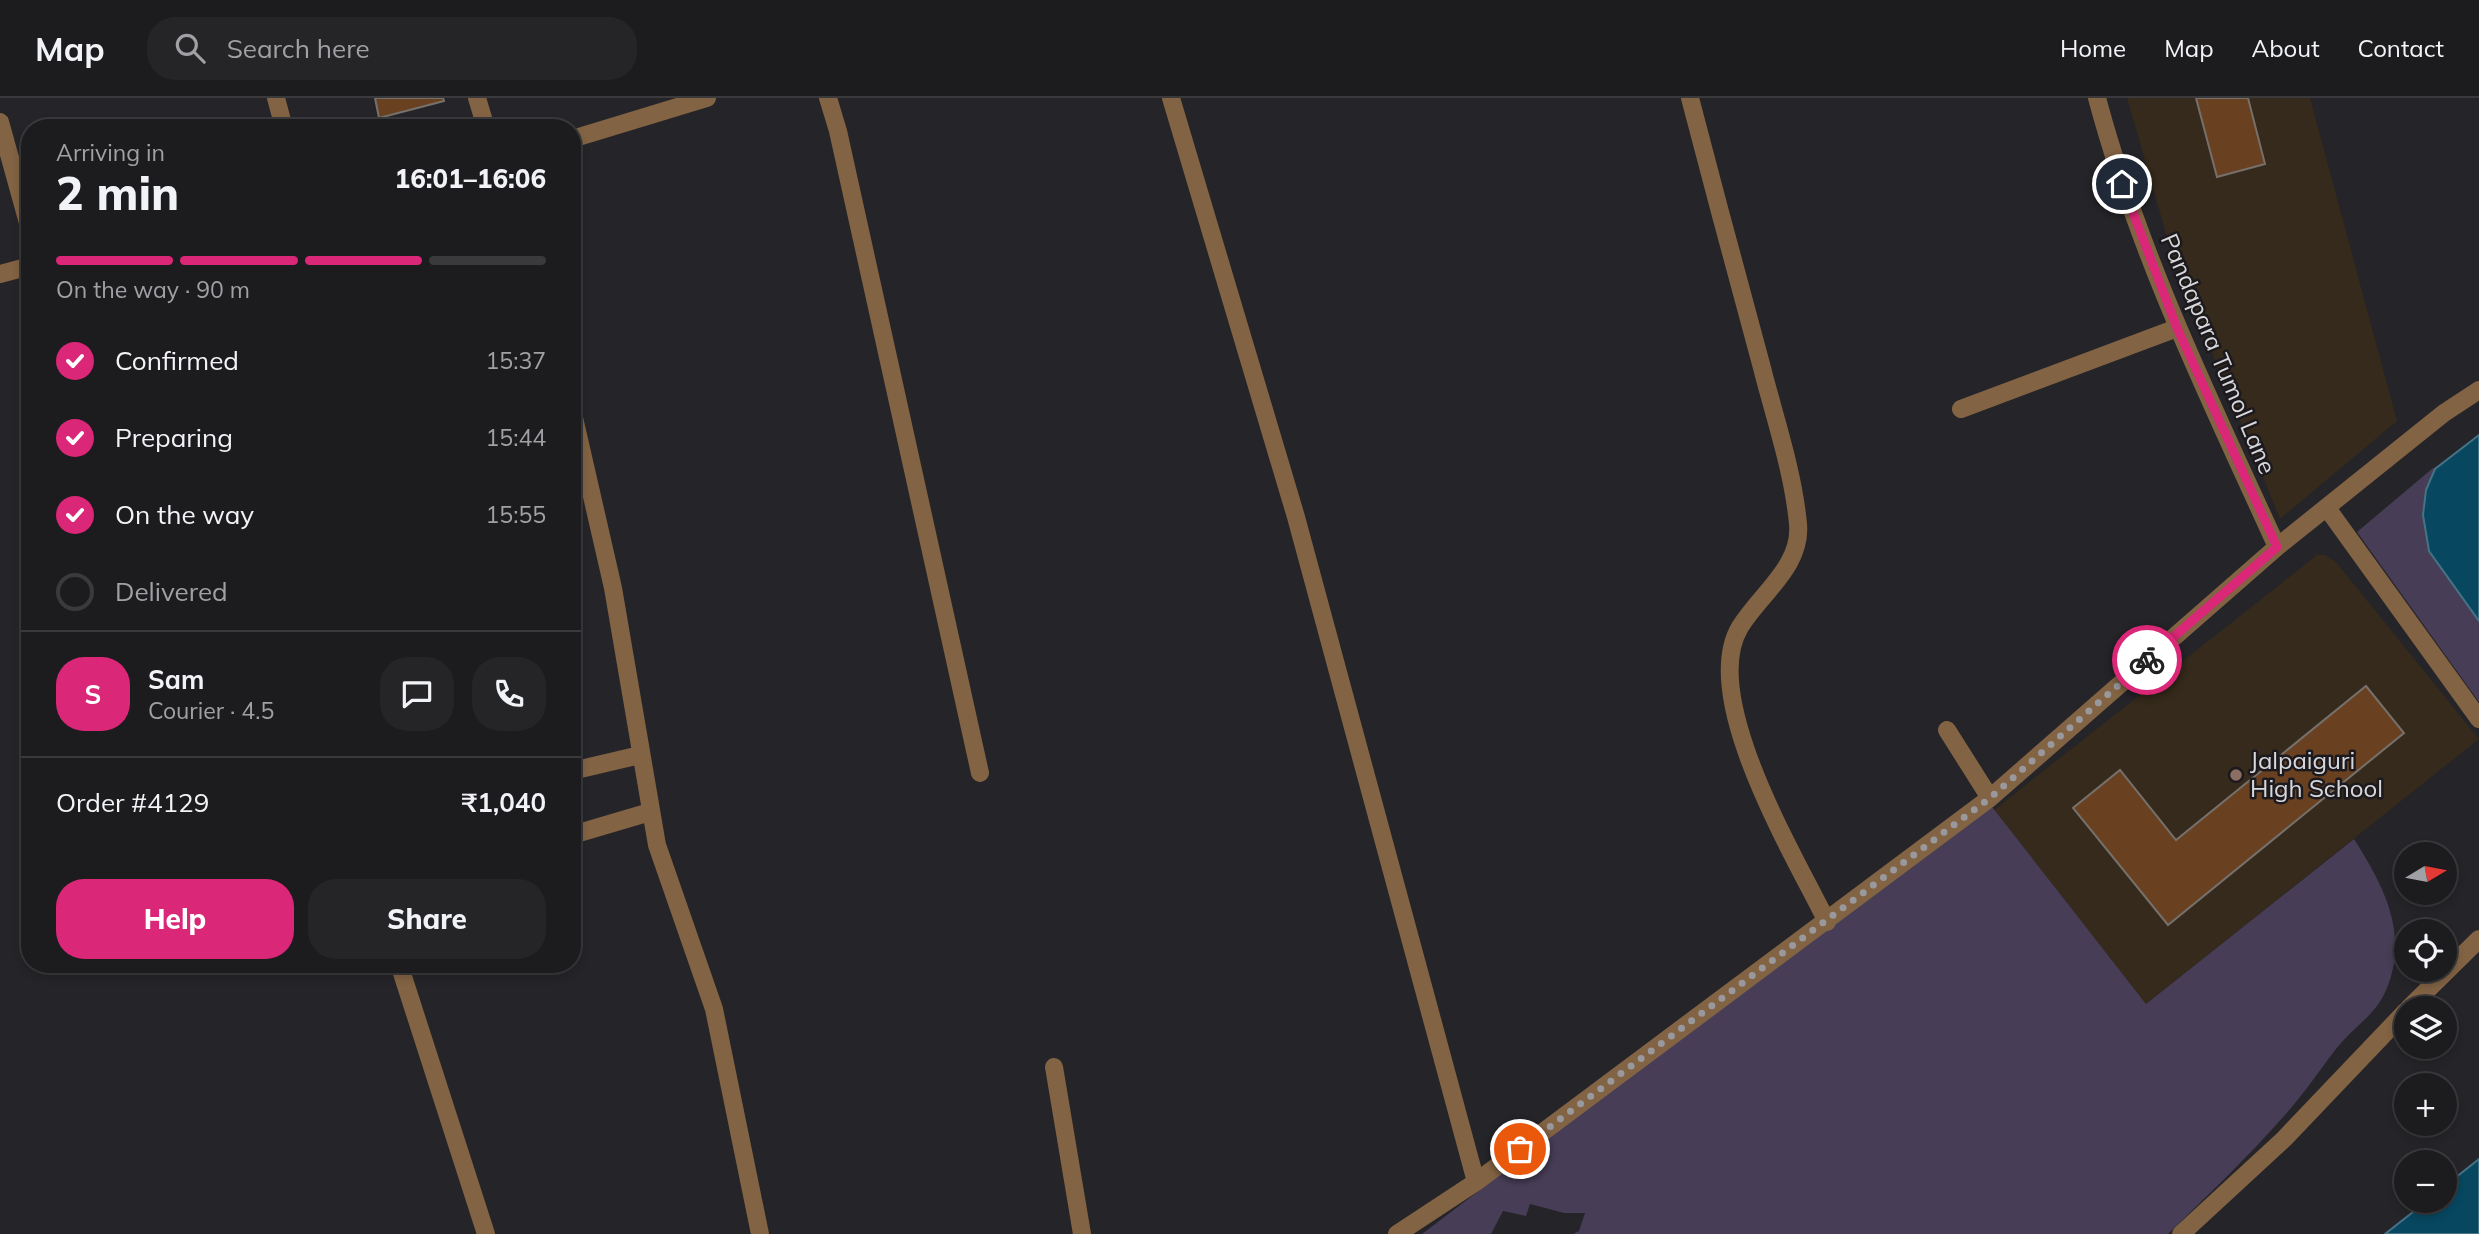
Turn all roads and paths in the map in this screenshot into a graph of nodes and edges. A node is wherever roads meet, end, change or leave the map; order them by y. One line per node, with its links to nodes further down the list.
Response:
1 (276, 98): 8 (street)
2 (477, 98): 9 (street)
3 (707, 98): 11 (street)
4 (828, 98): 25 (street)
5 (1171, 98): 35 (street)
6 (1690, 98): 29 (street)
7 (2096, 98): 15 (street, Pandapara Tumol Lane)
8 (282, 119)
9 (483, 119)
10 (0, 122): 12 (street)
11 (581, 136)
12 (21, 198)
13 (21, 268): 14 (street)
14 (0, 274)
15 (2177, 328): 17 (street); 20 (street, Pandapara Tumol Lane)
16 (2479, 390): 19 (street)
17 (1961, 409)
18 (581, 448): 23 (street)
19 (2327, 508): 20 (street); 21 (street)
20 (2277, 547): 26 (street)
21 (2479, 719)
22 (1947, 730): 26 (street)
23 (640, 755): 24 (street); 27 (street)
24 (581, 769)
25 (980, 773)
26 (1990, 798): 29 (street)
27 (650, 812): 28 (street); 37 (street)
28 (581, 832)
29 (1827, 922): 35 (street)
30 (2479, 939): 32 (street)
31 (403, 973): 36 (street)
32 (2422, 996)
33 (2394, 1025): 40 (street)
34 (1054, 1067): 38 (street)
35 (1476, 1182): 39 (street)
36 (486, 1234)
37 (760, 1234)
38 (1082, 1234)
39 (1397, 1234)
40 (2181, 1234)

